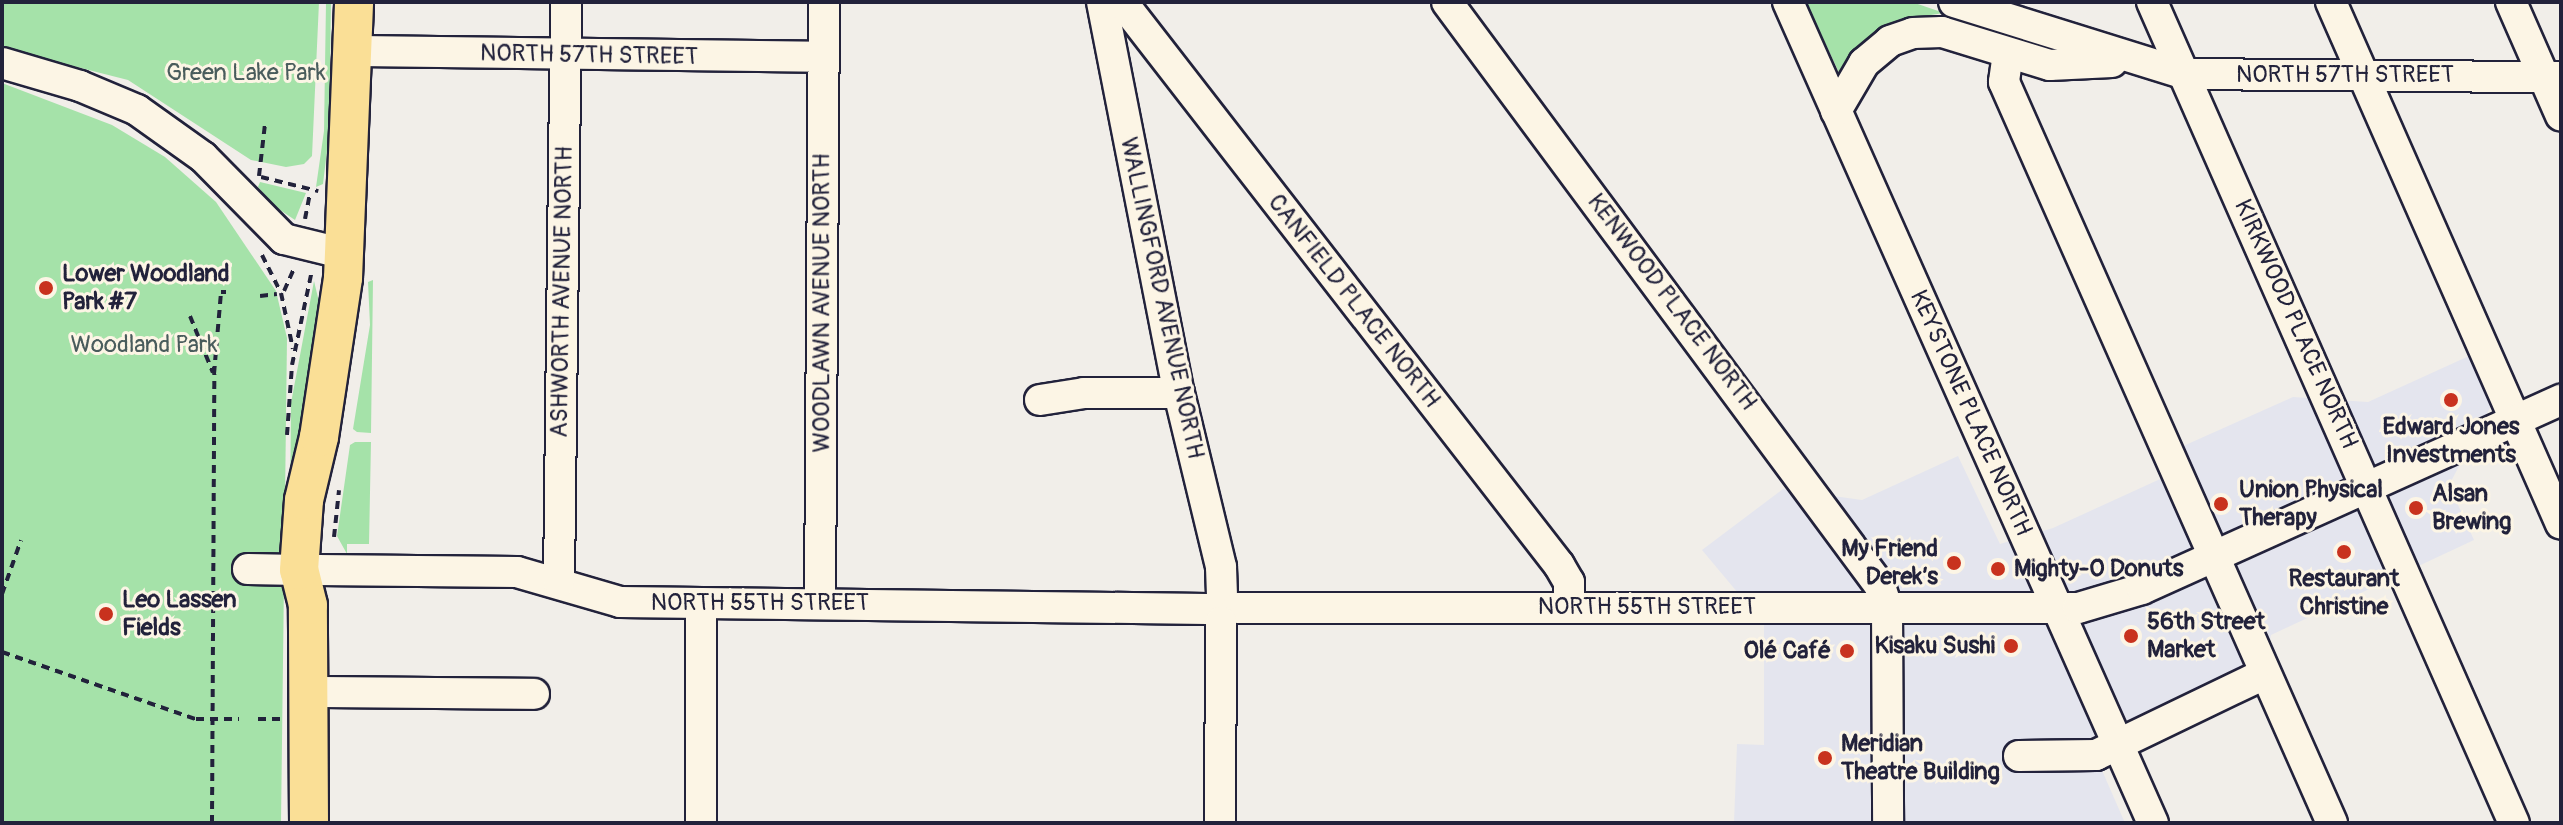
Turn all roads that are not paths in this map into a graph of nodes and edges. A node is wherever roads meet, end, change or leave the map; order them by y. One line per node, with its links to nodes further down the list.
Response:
1 (354, 2): 12 (main road)
2 (566, 2): 14 (street, ASHWORTH AVENUE NORTH)
3 (824, 2): 15 (street, WOODLAWN AVENUE NORTH)
4 (1102, 2): 24 (street, WALLINGFORD AVENUE NORTH)
5 (1122, 2): 36 (street, CANFIELD PLACE NORTH)
6 (1447, 2): 38 (street, KENWOOD PLACE NORTH)
7 (1788, 2): 21 (street, KEYSTONE PLACE NORTH)
8 (1954, 2): 16 (street, NORTH 57TH STREET)
9 (2152, 2): 18 (street, KIRKWOOD PLACE NORTH)
10 (2331, 2): 19 (street)
11 (2511, 2): 20 (street)
12 (354, 51): 14 (street, NORTH 57TH STREET); 23 (main road)
13 (2008, 53): 16 (street, NORTH 57TH STREET); 21 (street, NORTH 57TH STREET); 30 (street)
14 (564, 55): 15 (street, NORTH 57TH STREET); 33 (street, ASHWORTH AVENUE NORTH)
15 (824, 57): 34 (street, WOODLAWN AVENUE NORTH)
16 (2131, 61): 18 (street, NORTH 57TH STREET)
17 (2, 63): 23 (street)
18 (2185, 74): 19 (street, NORTH 57TH STREET); 28 (street, KIRKWOOD PLACE NORTH)
19 (2363, 76): 20 (street, NORTH 57TH STREET); 27 (street)
20 (2552, 77): 22 (street)
21 (1836, 111): 39 (street, KEYSTONE PLACE NORTH)
22 (2561, 116)
23 (345, 254): 32 (main road)
24 (1179, 393): 25 (street); 37 (street, WALLINGFORD AVENUE NORTH)
25 (1040, 400)
26 (2561, 400): 27 (street, NORTH 55TH STREET)
27 (2515, 420): 28 (street, NORTH 55TH STREET); 29 (street)
28 (2368, 487): 30 (street, NORTH 55TH STREET); 51 (street, KIRKWOOD PLACE NORTH)
29 (2561, 524)
30 (2213, 557): 39 (street, NORTH 55TH STREET); 50 (street)
31 (248, 569): 32 (street, NORTH 55TH STREET)
32 (314, 573): 33 (street, NORTH 55TH STREET); 41 (main road)
33 (559, 582): 35 (street, NORTH 55TH STREET)
34 (820, 603): 35 (street, NORTH 55TH STREET); 37 (street, NORTH 55TH STREET)
35 (701, 604): 46 (street)
36 (1569, 607): 37 (street, NORTH 55TH STREET); 38 (street, NORTH 55TH STREET)
37 (1222, 608): 47 (street, WALLINGFORD AVENUE NORTH)
38 (1887, 608): 39 (street, NORTH 55TH STREET); 48 (street)
39 (2058, 609): 43 (street, KEYSTONE PLACE NORTH)
40 (2254, 679): 43 (street)
41 (309, 692): 42 (street); 45 (main road)
42 (534, 694)
43 (2118, 747): 44 (street); 49 (street, KEYSTONE PLACE NORTH)
44 (2019, 756)
45 (309, 823)
46 (701, 823)
47 (1220, 823)
48 (1888, 823)
49 (2153, 823)
50 (2332, 823)
51 (2514, 823)

